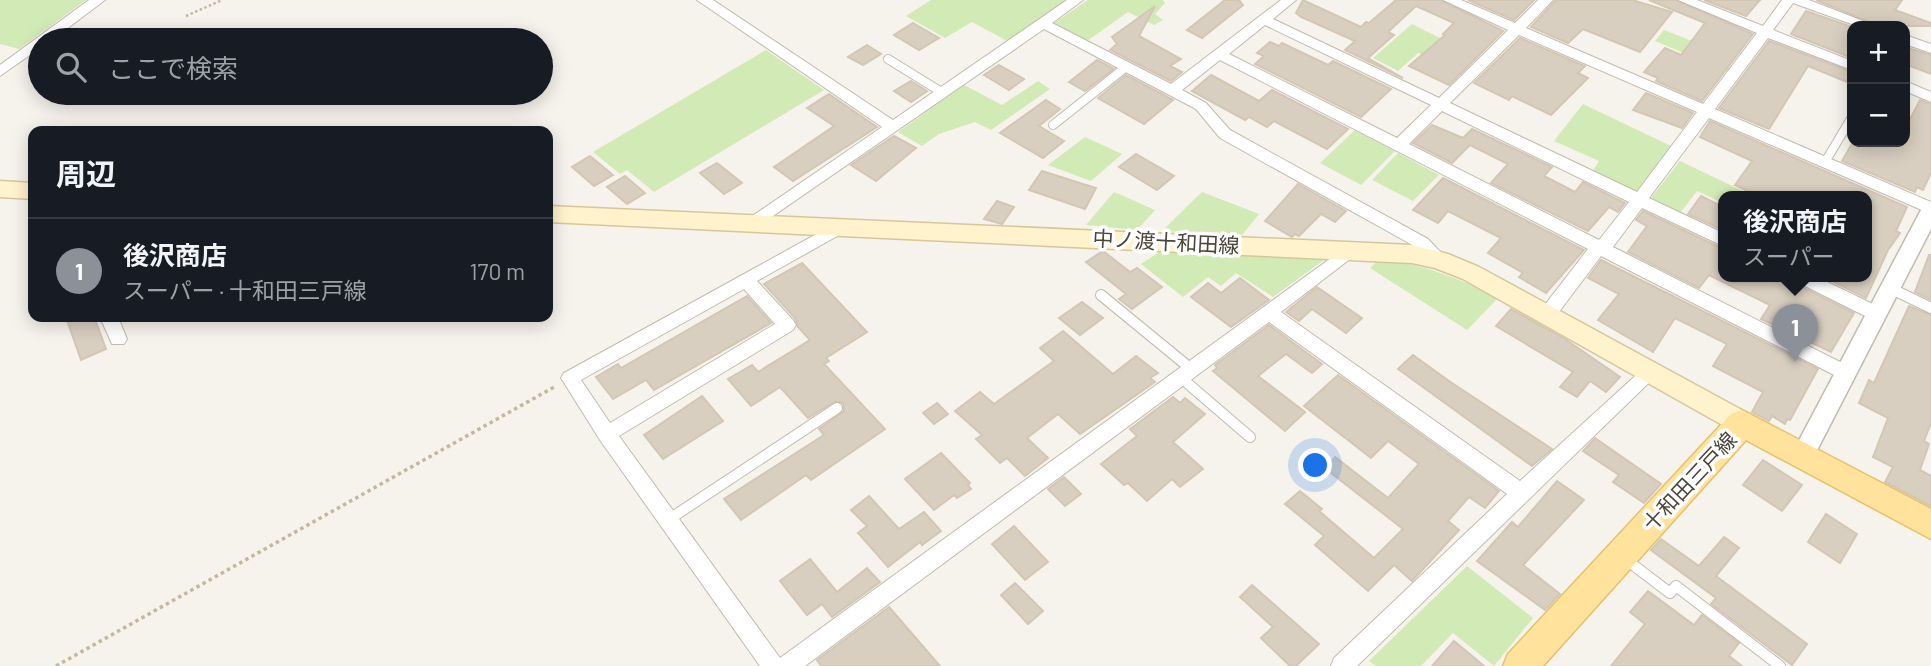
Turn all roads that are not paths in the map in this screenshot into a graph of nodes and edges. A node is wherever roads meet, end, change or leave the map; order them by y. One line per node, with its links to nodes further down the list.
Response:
1 (98, 0): 13 (street)
2 (1076, 0): 12 (street)
3 (1289, 0): 10 (street)
4 (1450, 0): 14 (street)
5 (1546, 0): 14 (street)
6 (1685, 0): 15 (street)
7 (1789, 0): 15 (street)
8 (1797, 0): 11 (street)
9 (715, 2): 32 (street)
10 (1265, 20): 19 (street); 28 (street)
11 (1855, 21)
12 (1043, 23): 22 (street); 26 (street)
13 (60, 28)
14 (1518, 29): 28 (street); 29 (street)
15 (1766, 32): 21 (street); 29 (street)
16 (1910, 41): 17 (street)
17 (1931, 49)
18 (28, 51): 23 (street)
19 (1222, 55): 25 (street); 33 (street)
20 (888, 59): 26 (lane)
21 (1847, 64)
22 (1126, 67): 25 (street); 30 (lane)
23 (0, 72)
24 (1910, 88): 27 (street)
25 (1172, 91): 45 (street)
26 (943, 93): 32 (street)
27 (1931, 97)
28 (1441, 103): 33 (street); 37 (street)
29 (1707, 111): 34 (street); 37 (street)
30 (1053, 125)
31 (1847, 125): 34 (lane)
32 (893, 127): 40 (street)
33 (1399, 145): 43 (street)
34 (1825, 162): 38 (street)
35 (0, 189): 36 (main road)
36 (28, 191)
37 (1641, 200): 42 (street); 43 (street)
38 (1931, 209): 48 (street)
39 (553, 214): 40 (main road, 中ノ渡十和田線)
40 (754, 223): 41 (main road, 中ノ渡十和田線)
41 (842, 226): 44 (main road, 中ノ渡十和田線); 46 (street)
42 (1718, 238)
43 (1601, 247): 52 (street); 58 (street)
44 (1355, 249): 45 (main road, 中ノ渡十和田線); 51 (street)
45 (1440, 260): 52 (main road, 中ノ渡十和田線)
46 (747, 281): 61 (street); 61 (street)
47 (1811, 282): 53 (street)
48 (1890, 288): 50 (lane); 53 (street)
49 (1101, 295): 56 (lane)
50 (1931, 308)
51 (1267, 311): 56 (street); 64 (street)
52 (1547, 314): 57 (main road, 中ノ渡十和田線)
53 (1877, 314): 58 (street)
54 (111, 322): 55 (street)
55 (118, 339)
56 (1184, 372): 62 (lane); 69 (street)
57 (1651, 372): 60 (main road, 中ノ渡十和田線); 64 (street)
58 (1846, 373): 63 (street)
59 (837, 408): 65 (lane)
60 (1742, 423): 63 (main road, 十和田三戸線); 67 (main road, 十和田三戸線)
61 (607, 434): 65 (street)
62 (1250, 437)
63 (1803, 456): 66 (main road, 十和田三戸線)
64 (1521, 493): 70 (street)
65 (668, 520): 68 (street)
66 (1931, 525)
67 (1621, 555): 71 (main road, 十和田三戸線); 72 (lane)
68 (773, 666)
69 (787, 666)
70 (1342, 666)
71 (1520, 666)
72 (1780, 666)

